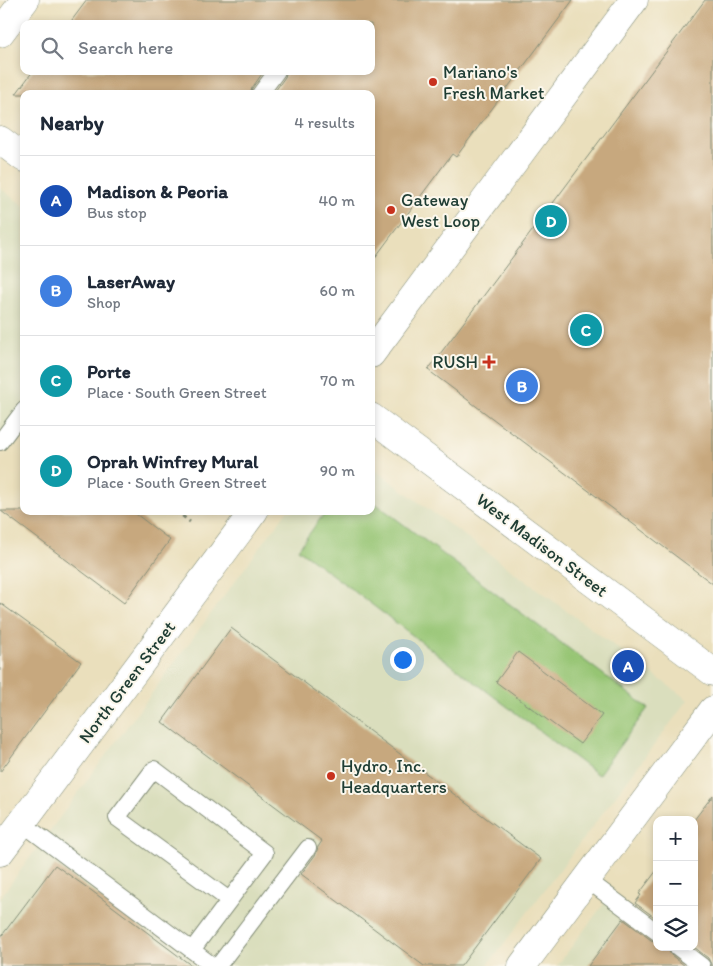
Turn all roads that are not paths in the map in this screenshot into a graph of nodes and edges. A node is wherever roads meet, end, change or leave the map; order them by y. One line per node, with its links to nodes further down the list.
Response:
1 (25, 0): 3 (street)
2 (634, 0): 8 (street)
3 (0, 33)
4 (274, 75): 5 (lane)
5 (263, 90)
6 (0, 140): 7 (street)
7 (20, 155)
8 (375, 349)
9 (20, 415): 11 (lane)
10 (375, 420): 13 (street, West Madison Street)
11 (0, 442)
12 (251, 515): 15 (street, North Green Street)
13 (713, 672)
14 (713, 710): 18 (street)
15 (22, 823): 17 (street, North Green Street); 21 (lane)
16 (308, 848): 24 (lane)
17 (0, 852)
18 (586, 880): 20 (lane); 25 (street)
19 (229, 900): 19 (lane); 21 (lane)
20 (653, 929)
21 (192, 950): 23 (lane)
22 (682, 951): 26 (lane)
23 (213, 966)
24 (218, 966)
25 (522, 966)
26 (702, 966)

